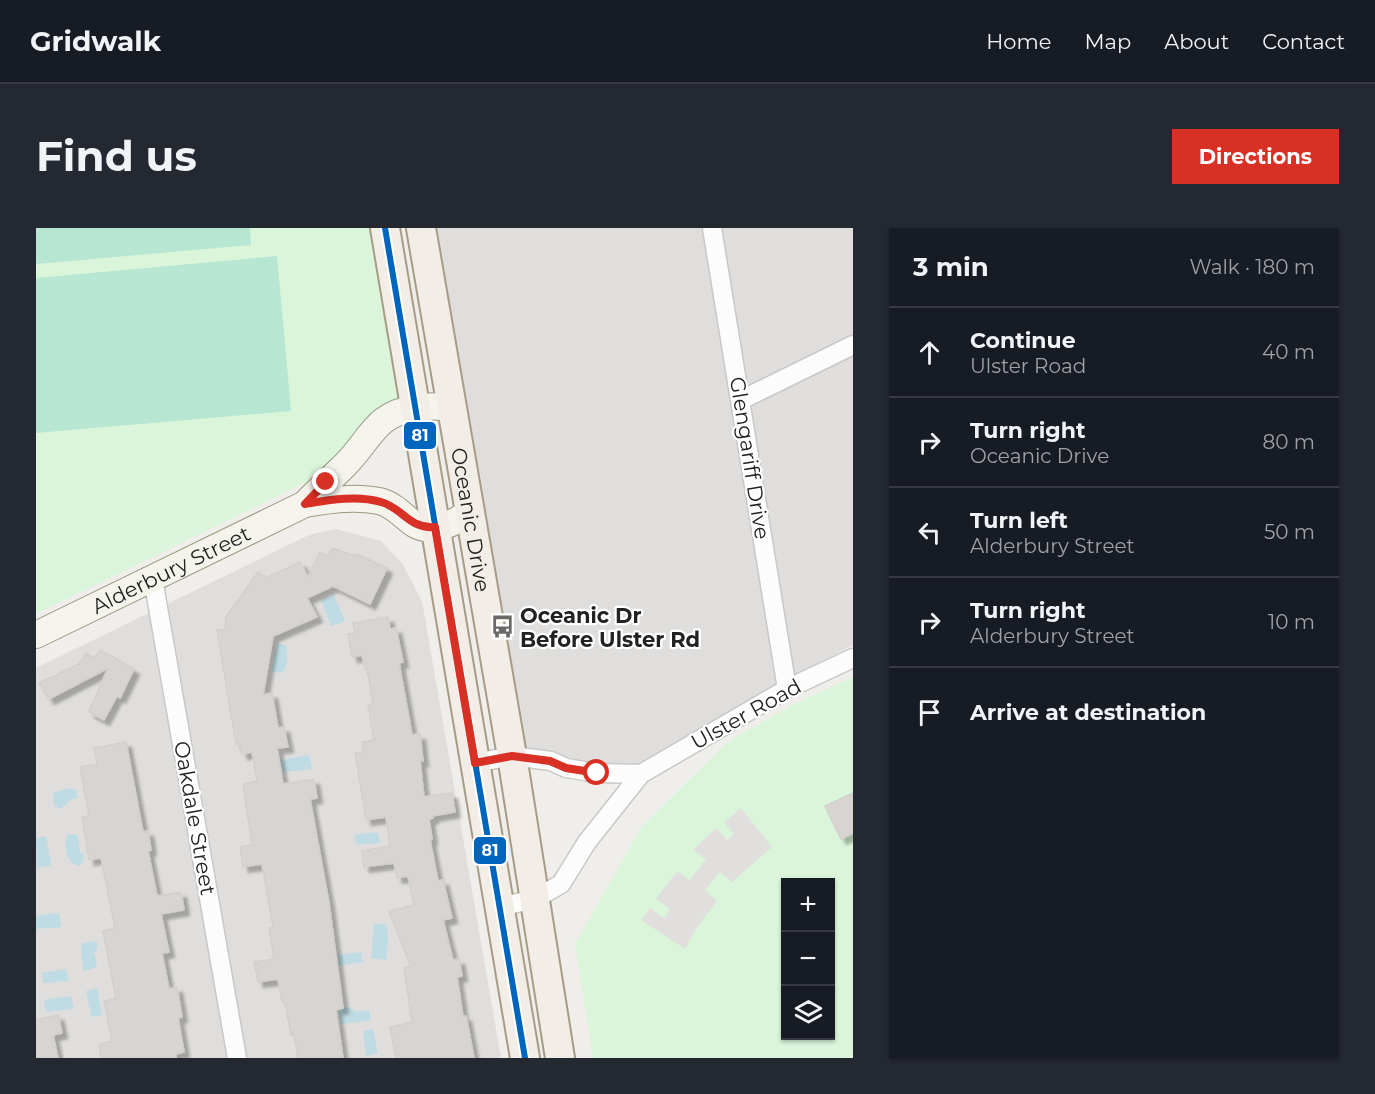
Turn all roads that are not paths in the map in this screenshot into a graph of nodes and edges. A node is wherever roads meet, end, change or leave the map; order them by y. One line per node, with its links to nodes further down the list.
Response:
1 (385, 228): 6 (main road, Oceanic Drive)
2 (421, 228): 7 (main road, Oceanic Drive)
3 (712, 228): 5 (street, Glengariff Drive)
4 (853, 345): 5 (street)
5 (741, 400): 14 (street, Glengariff Drive)
6 (415, 408): 7 (street, Alderbury Street); 8 (street, Alderbury Street); 10 (main road, Oceanic Drive)
7 (452, 409): 9 (main road, Oceanic Drive)
8 (305, 504): 10 (street, Alderbury Street); 11 (street, Alderbury Street)
9 (470, 511): 10 (street); 15 (main road, Oceanic Drive)
10 (435, 527): 16 (main road, Oceanic Drive)
11 (153, 579): 12 (street, Alderbury Street); 20 (street, Oakdale Street)
12 (36, 636)
13 (853, 658): 14 (street, Ulster Road)
14 (787, 689): 17 (street, Ulster Road)
15 (512, 756): 16 (street); 17 (street); 18 (main road, Oceanic Drive)
16 (475, 763): 19 (main road, Oceanic Drive)
17 (641, 774): 18 (street, Ulster Road)
18 (535, 899): 19 (street, Ulster Road); 22 (main road, Oceanic Drive)
19 (499, 907): 21 (main road, Oceanic Drive)
20 (237, 1058)
21 (525, 1058)
22 (560, 1058)

